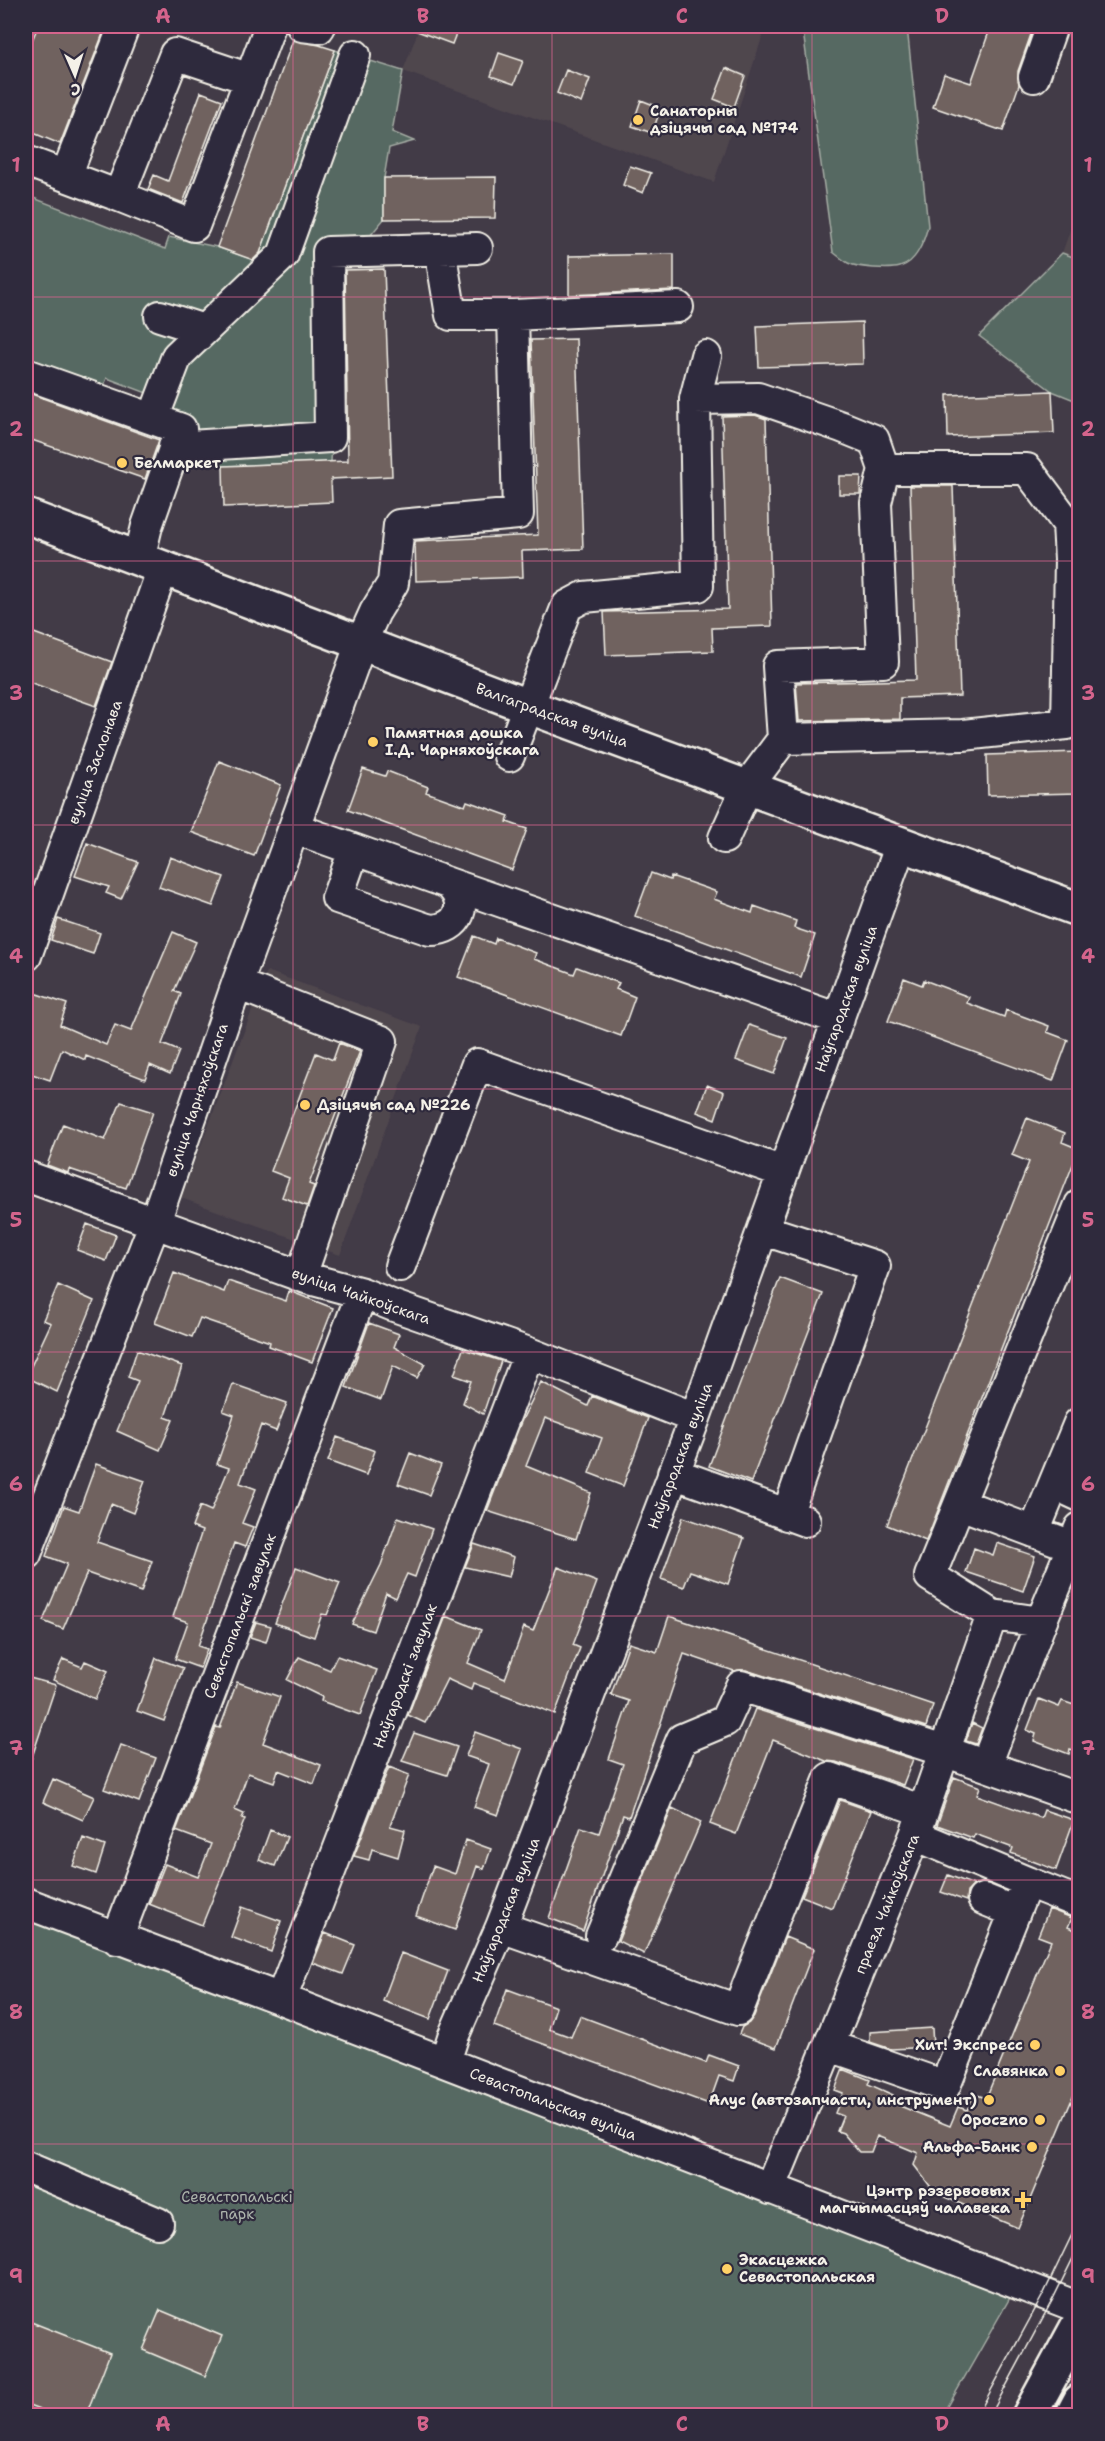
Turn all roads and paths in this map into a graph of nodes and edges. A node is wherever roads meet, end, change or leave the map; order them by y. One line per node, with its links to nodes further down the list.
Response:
1 (124, 26): 10 (street)
2 (270, 26): 8 (street)
3 (302, 26): 4 (street)
4 (320, 26)
5 (1052, 26): 7 (street)
6 (355, 55): 15 (street)
7 (1034, 77)
8 (250, 79): 11 (street); 11 (street)
9 (26, 161): 10 (street)
10 (66, 176): 11 (street)
11 (119, 195)
12 (477, 248): 13 (street)
13 (440, 249): 14 (street); 17 (street)
14 (328, 252): 15 (street); 24 (street)
15 (283, 255): 19 (street)
16 (678, 307): 17 (street)
17 (513, 315): 29 (street, вуліца Чарняхоўскага)
18 (160, 316): 19 (street)
19 (204, 330): 23 (street)
20 (706, 356): 22 (street)
21 (26, 374): 23 (street)
22 (695, 399): 25 (street); 30 (street)
23 (153, 419): 24 (street)
24 (174, 447): 28 (street, вуліца Заслонава)
25 (884, 469): 27 (street); 31 (street)
26 (26, 516): 28 (main road, Валгаградская вуліца)
27 (1074, 524): 31 (street)
28 (151, 563): 29 (main road, Валгаградская вуліца); 40 (street, вуліца Заслонава)
29 (361, 643): 30 (main road, Валгаградская вуліца); 34 (street, вуліца Чарняхоўскага)
30 (527, 706): 32 (street); 33 (main road, Валгаградская вуліца)
31 (783, 739): 33 (street)
32 (509, 756)
33 (747, 787): 35 (street); 36 (main road, Валгаградская вуліца)
34 (294, 828): 37 (street); 41 (street, вуліца Чарняхоўскага)
35 (724, 838)
36 (901, 844): 39 (main road, Валгаградская вуліца); 42 (street, Наўгародская вуліца)
37 (354, 850): 38 (street); 38 (street)
38 (448, 883): 42 (street)
39 (1080, 910)
40 (26, 956)
41 (237, 984): 46 (street, вуліца Чарняхоўскага); 49 (street)
42 (839, 1019): 43 (street, Наўгародская вуліца)
43 (783, 1172): 47 (street, Наўгародская вуліца); 48 (street)
44 (26, 1176): 46 (street, вуліца Чайкоўскага)
45 (1080, 1205): 56 (street)
46 (155, 1222): 49 (street, вуліца Чайкоўскага); 59 (street, вуліца Чарняхоўскага)
47 (764, 1230): 52 (street, Наўгародская вуліца); 54 (street)
48 (400, 1266)
49 (301, 1276): 50 (street, вуліца Чайкоўскага)
50 (362, 1293): 51 (street, вуліца Чайкоўскага); 74 (street, Севастопальскі завулак)
51 (529, 1353): 52 (street, вуліца Чайкоўскага); 75 (street, Наўгародскі завулак)
52 (695, 1418): 54 (street, Наўгародская вуліца)
53 (1079, 1423): 55 (street)
54 (673, 1473): 72 (street, Наўгародская вуліца)
55 (1067, 1490): 57 (street)
56 (960, 1503): 57 (street); 61 (street)
57 (1034, 1532): 58 (street)
58 (1076, 1537): 60 (street)
59 (26, 1554)
60 (1069, 1586): 62 (street)
61 (992, 1615): 62 (street); 63 (street, праезд Чайкоўскага)
62 (1041, 1622): 64 (street)
63 (944, 1751): 64 (street); 66 (street, праезд Чайкоўскага); 73 (street)
64 (986, 1765): 65 (street)
65 (1080, 1799)
66 (919, 1823): 67 (street); 72 (street); 76 (street, праезд Чайкоўскага)
67 (1027, 1882): 70 (street); 71 (street)
68 (983, 1899): 71 (street)
69 (26, 1903): 74 (street, Севастопальская вуліца)
70 (1080, 1903)
71 (1015, 1912): 76 (street)
72 (501, 1928): 77 (street, Наўгародская вуліца)
73 (601, 1936)
74 (117, 1939): 75 (street, Севастопальская вуліца)
75 (281, 1999): 77 (street, Севастопальская вуліца)
76 (849, 2046): 79 (street, праезд Чайкоўскага)
77 (445, 2062): 79 (street, Севастопальская вуліца)
78 (26, 2167): 80 (street)
79 (770, 2189): 81 (street, Севастопальская вуліца)
80 (158, 2223)
81 (1080, 2308)
82 (1080, 2322): 84 (main road)
83 (1080, 2401): 85 (main road)
84 (1029, 2415)
85 (1072, 2415)

